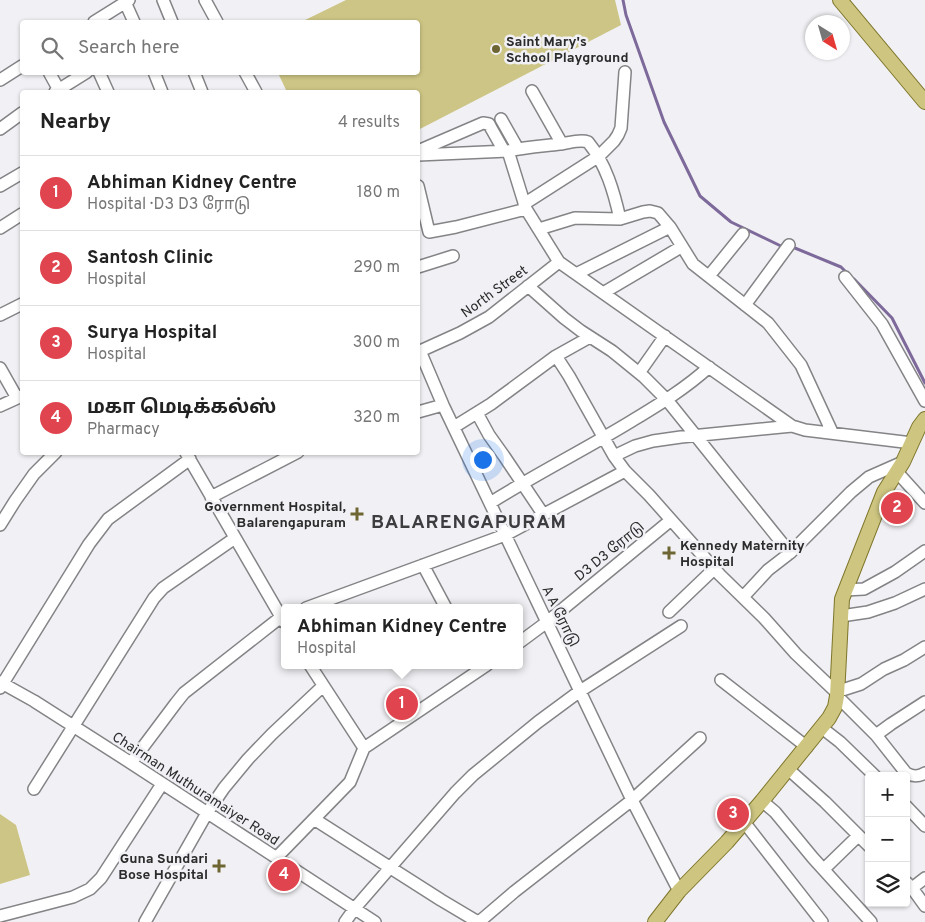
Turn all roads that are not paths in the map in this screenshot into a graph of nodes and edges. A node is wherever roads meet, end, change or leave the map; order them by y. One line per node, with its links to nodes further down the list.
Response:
1 (163, 0): 7 (street)
2 (205, 0): 8 (street)
3 (840, 0): 25 (main road)
4 (127, 1): 5 (street); 6 (street)
5 (97, 20)
6 (133, 20)
7 (171, 20)
8 (216, 20)
9 (20, 67): 17 (street)
10 (625, 72): 33 (street)
11 (51, 75): 18 (street)
12 (83, 75): 19 (street)
13 (100, 75): 20 (street)
14 (155, 75): 21 (street)
15 (195, 75): 22 (street)
16 (247, 75): 23 (street)
17 (0, 80)
18 (57, 90)
19 (61, 90)
20 (107, 90)
21 (161, 90)
22 (201, 90)
23 (255, 90)
24 (532, 91): 29 (street)
25 (925, 102)
26 (20, 114): 28 (street)
27 (501, 119): 30 (street)
28 (0, 129)
29 (562, 144): 30 (street); 33 (street)
30 (510, 150): 31 (street); 32 (street); 37 (street)
31 (420, 152)
32 (420, 153)
33 (598, 156): 37 (street); 39 (street)
34 (20, 174): 35 (street)
35 (0, 186)
36 (420, 195): 37 (street)
37 (525, 206): 42 (street)
38 (20, 215): 41 (street)
39 (620, 219): 40 (street); 42 (street)
40 (670, 227): 45 (street); 49 (street)
41 (0, 228)
42 (539, 229): 47 (street)
43 (743, 234): 50 (street)
44 (789, 245): 54 (street)
45 (681, 247): 50 (street); 53 (street)
46 (452, 256): 48 (street)
47 (559, 262): 49 (street); 52 (street, North Street)
48 (420, 267)
49 (576, 274): 53 (street)
50 (709, 276): 54 (street)
51 (845, 277): 67 (street)
52 (528, 286): 58 (street); 59 (street, North Street)
53 (604, 293): 57 (street)
54 (744, 304): 75 (street)
55 (20, 305): 56 (street)
56 (0, 315)
57 (665, 336): 62 (street); 64 (street)
58 (590, 337): 61 (street); 64 (street)
59 (420, 352)
60 (420, 354): 68 (street, A A ரோடு)
61 (556, 356): 71 (street); 77 (street)
62 (709, 367): 66 (street); 72 (street)
63 (0, 368): 65 (street)
64 (639, 373): 66 (street)
65 (20, 397): 69 (street)
66 (667, 400): 76 (street); 77 (street)
67 (925, 402)
68 (443, 405): 70 (street); 74 (street, A A ரோடு)
69 (0, 406)
70 (420, 411)
71 (477, 413): 74 (street); 85 (street)
72 (792, 426): 75 (street); 76 (street)
73 (923, 426): 78 (main road)
74 (454, 427): 87 (street, A A ரோடு)
75 (832, 432): 78 (street)
76 (696, 436): 82 (street); 95 (street)
77 (604, 437): 82 (street); 85 (street)
78 (912, 443): 83 (main road)
79 (53, 455): 91 (street)
80 (292, 455): 86 (street)
81 (188, 456): 86 (street); 114 (street)
82 (614, 456): 84 (street)
83 (900, 467): 88 (street); 95 (street); 99 (main road)
84 (625, 471): 89 (street); 90 (street)
85 (522, 483): 87 (street); 89 (street)
86 (211, 497): 93 (street)
87 (490, 503): 92 (street, A A ரோடு)
88 (925, 503)
89 (544, 514): 92 (street)
90 (671, 520): 97 (street); 107 (street, D3 D3 ரோடு)
91 (0, 525)
92 (505, 534): 96 (street); 107 (street, A A ரோடு)
93 (235, 538): 104 (street); 119 (street)
94 (925, 551): 99 (street)
95 (790, 553): 100 (street)
96 (423, 565): 101 (street); 102 (street)
97 (714, 568): 100 (street); 103 (street)
98 (925, 589): 105 (street)
99 (845, 590): 105 (main road)
100 (742, 597): 117 (street)
101 (317, 604)
102 (444, 604)
103 (669, 612)
104 (281, 615)
105 (841, 616): 117 (main road)
106 (281, 620): 125 (street)
107 (547, 622): 109 (street, D3 D3 ரோடு); 116 (street, A A ரோடு)
108 (681, 626): 116 (street)
109 (523, 640)
110 (925, 647): 117 (street)
111 (312, 669): 115 (street)
112 (478, 669): 124 (street)
113 (722, 680): 123 (street)
114 (1, 685): 119 (street, Chairman Muthuramaiyer Road)
115 (323, 686): 124 (street); 134 (street)
116 (580, 691): 131 (street, A A ரோடு); 141 (street)
117 (836, 694): 120 (main road); 121 (street)
118 (925, 702): 121 (street)
119 (73, 727): 125 (street, Chairman Muthuramaiyer Road); 130 (street)
120 (822, 728): 123 (main road); 127 (street)
121 (876, 735): 128 (street)
122 (700, 738): 131 (street)
123 (807, 746): 126 (main road)
124 (364, 748): 135 (street)
125 (131, 763): 129 (street, Chairman Muthuramaiyer Road)
126 (788, 769): 132 (main road); 138 (street)
127 (871, 772)
128 (925, 773)
129 (162, 784): 134 (street, Chairman Muthuramaiyer Road); 149 (street)
130 (34, 789)
131 (632, 800): 146 (street, A A ரோடு); 153 (street)
132 (762, 801): 136 (main road); 142 (street)
133 (910, 810): 137 (street)
134 (207, 813): 140 (street, Chairman Muthuramaiyer Road); 150 (street)
135 (314, 819): 140 (street); 141 (street)
136 (744, 822): 146 (main road); 155 (street)
137 (925, 826)
138 (858, 836): 139 (street); 142 (street)
139 (865, 842)
140 (276, 858): 148 (street, Chairman Muthuramaiyer Road)
141 (390, 868): 148 (street); 153 (street)
142 (824, 869): 156 (street)
143 (925, 878): 144 (street)
144 (910, 885)
145 (910, 886): 147 (street)
146 (679, 891): 154 (main road)
147 (925, 906)
148 (355, 908): 151 (street); 152 (street, Chairman Muthuramaiyer Road)
149 (0, 916)
150 (145, 922)
151 (345, 922)
152 (375, 922)
153 (478, 922)
154 (655, 922)
155 (822, 922)
156 (871, 922)

